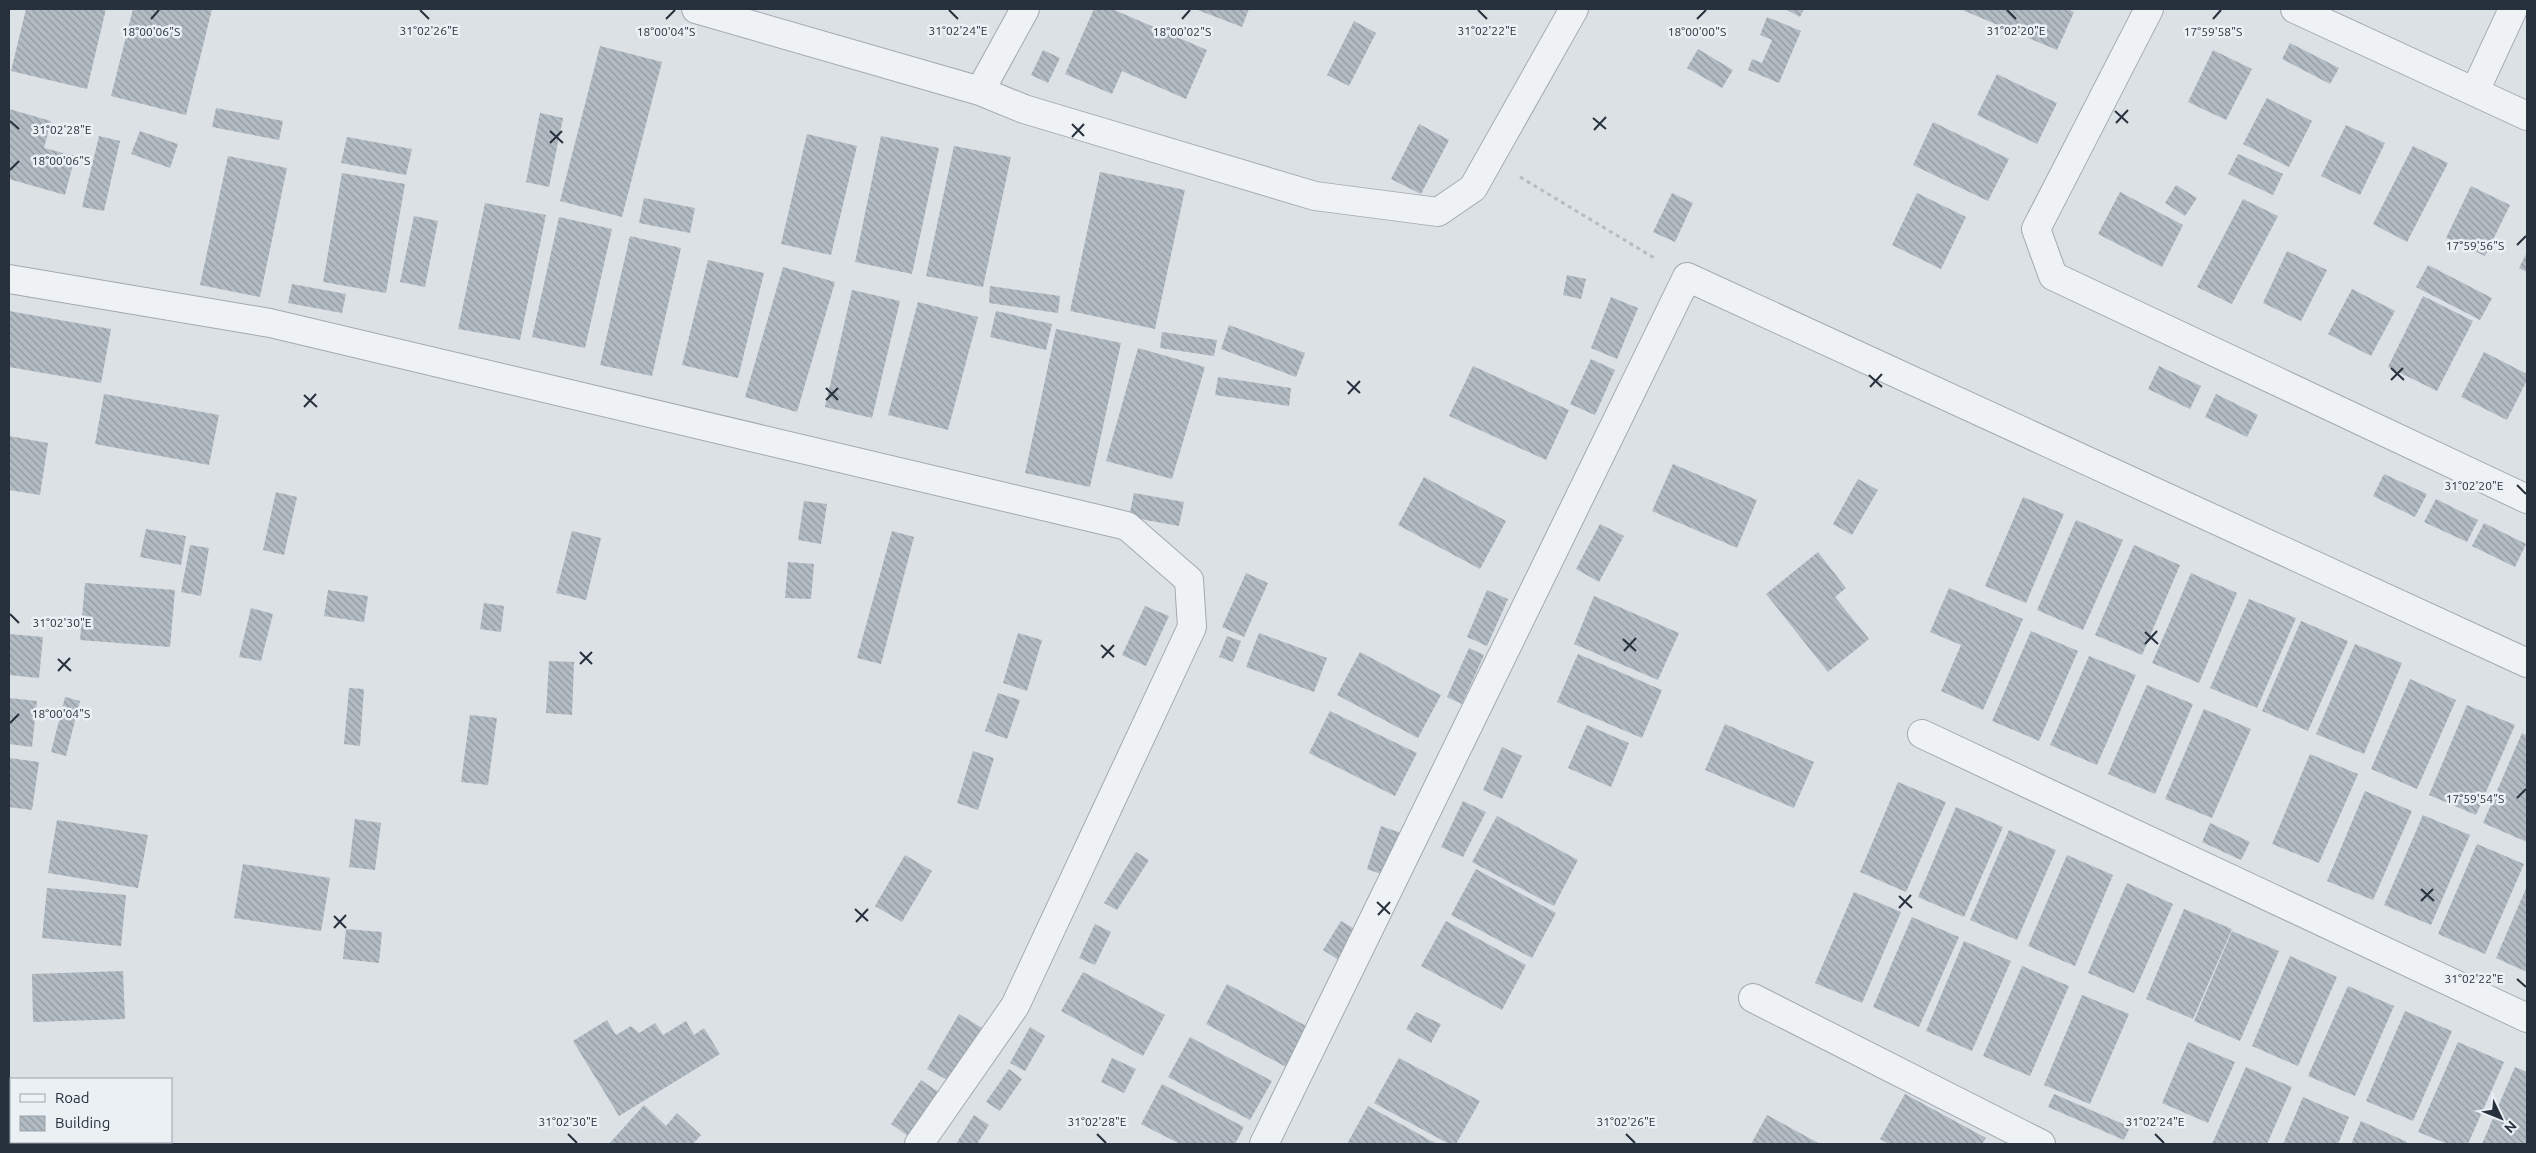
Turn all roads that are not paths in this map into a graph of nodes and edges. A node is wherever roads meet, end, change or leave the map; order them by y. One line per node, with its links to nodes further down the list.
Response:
1 (696, 9): 7 (street)
2 (1025, 9): 7 (street)
3 (1574, 9): 7 (street)
4 (2149, 9): 11 (street)
5 (2295, 9): 8 (street)
6 (2513, 9): 8 (street)
7 (980, 91)
8 (2475, 91): 9 (street)
9 (2527, 116)
10 (9, 279): 16 (street)
11 (2527, 499)
12 (2527, 663): 17 (street)
13 (1922, 734): 15 (street)
14 (1753, 998): 18 (street)
15 (2527, 1018)
16 (919, 1144)
17 (1264, 1144)
18 (2041, 1144)

